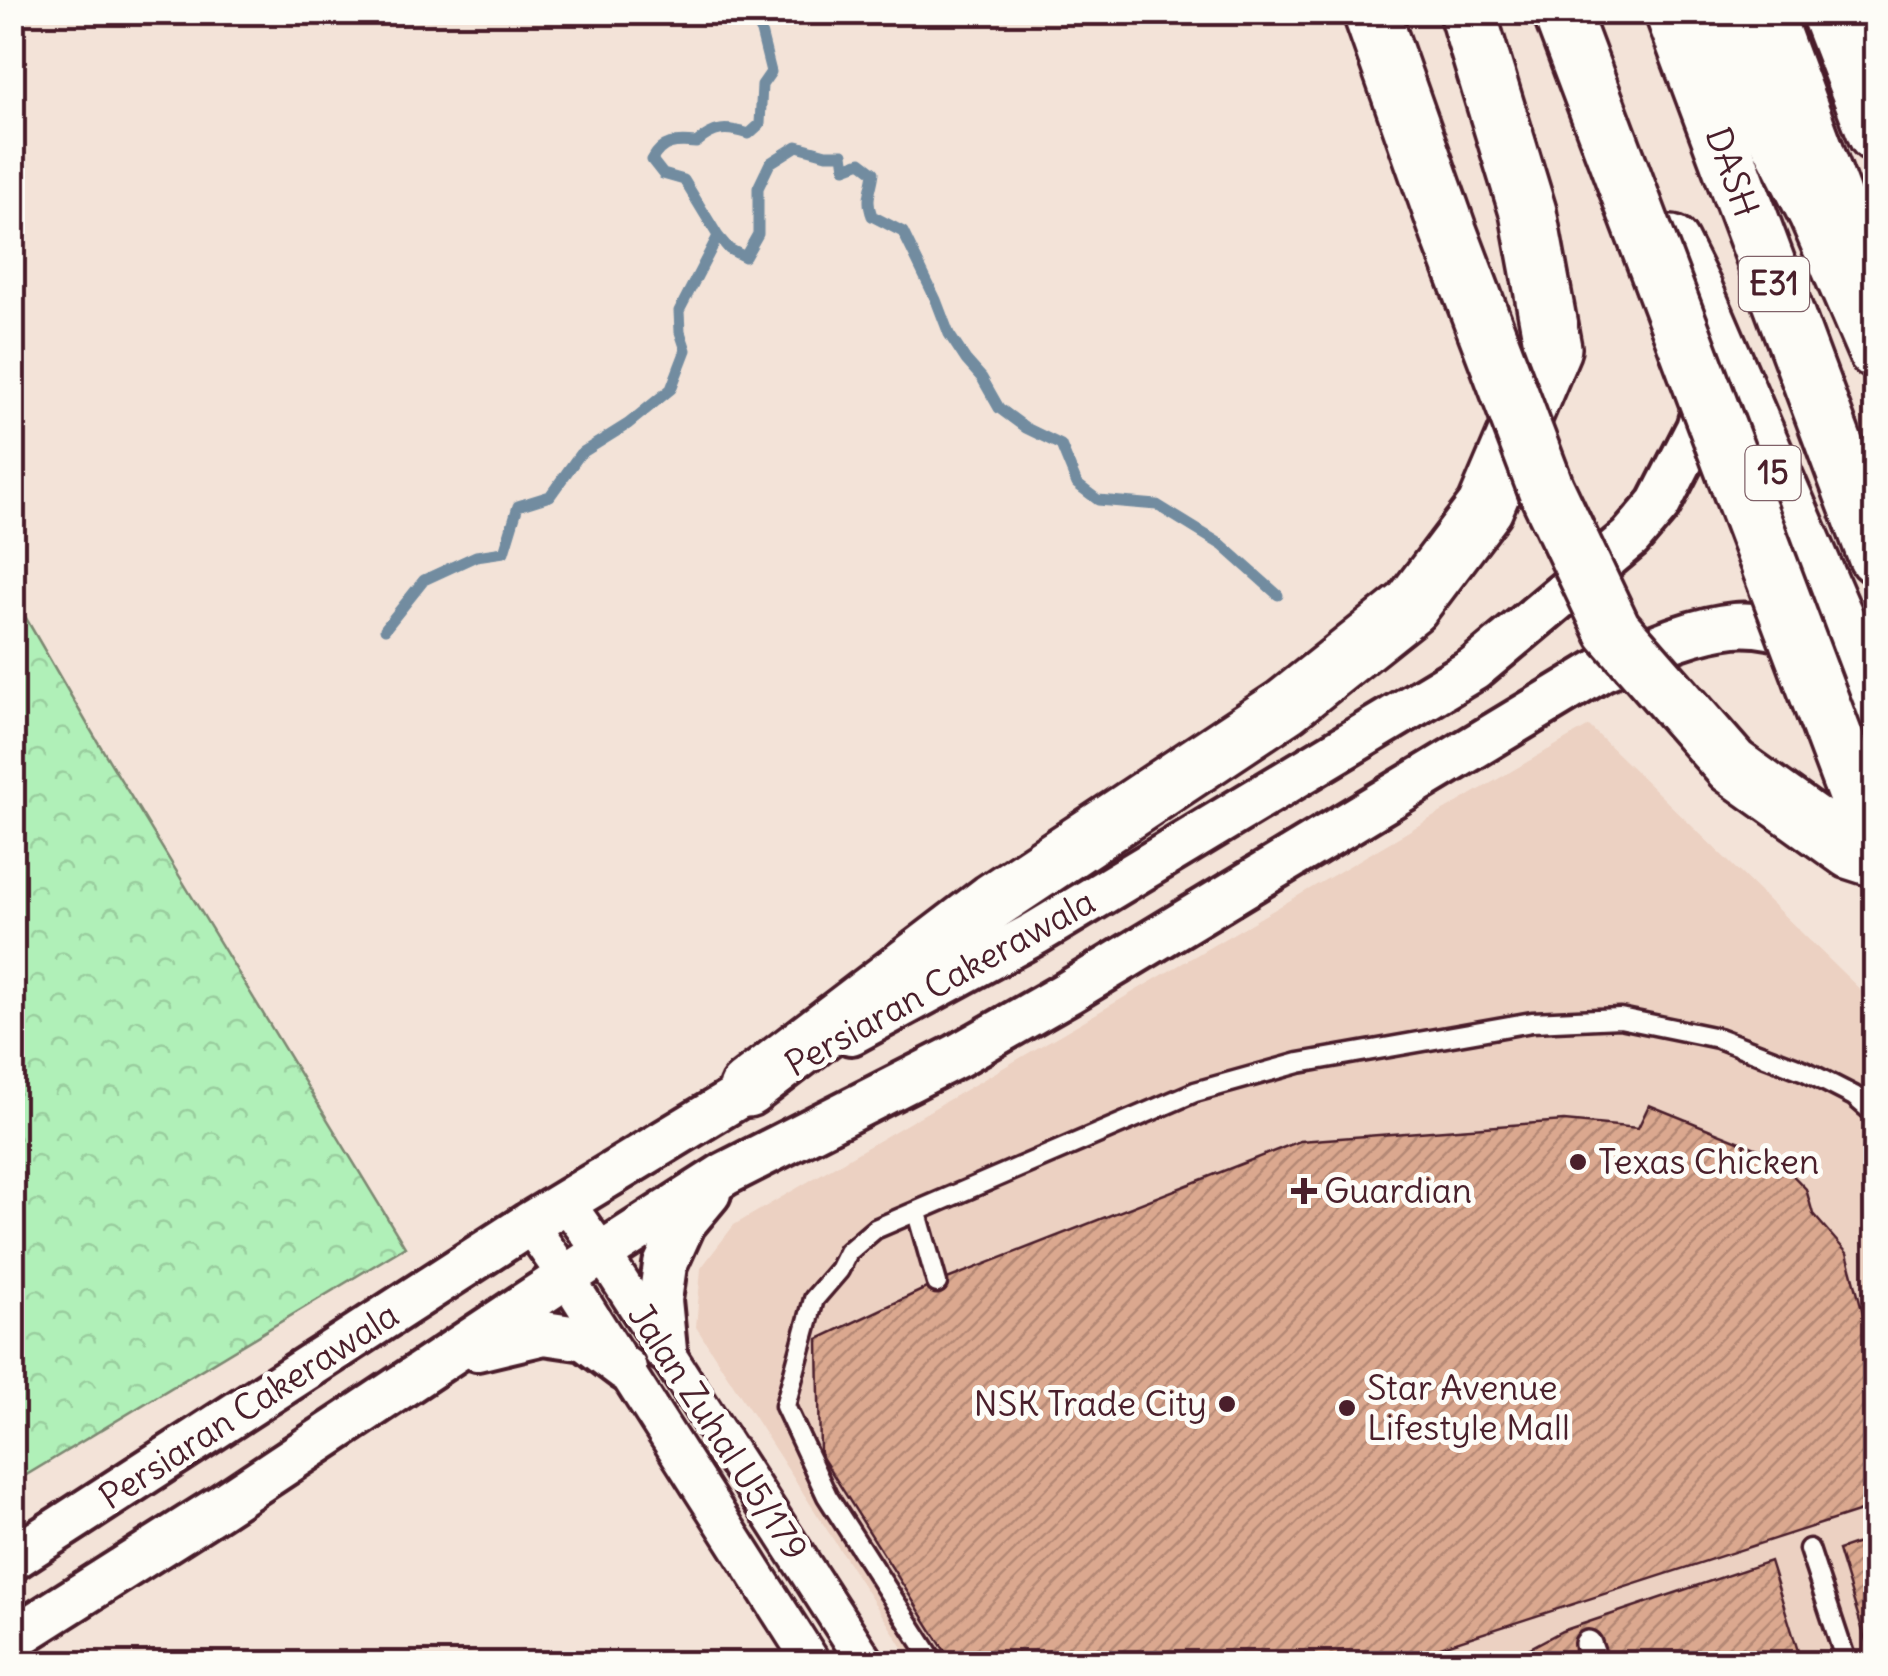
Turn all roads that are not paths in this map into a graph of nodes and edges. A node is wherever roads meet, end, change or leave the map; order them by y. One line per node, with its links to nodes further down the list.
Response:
1 (1371, 12): 17 (highway, bridge)
2 (1467, 12): 18 (highway)
3 (1548, 12): 10 (highway, 15)
4 (1561, 12): 16 (highway, bridge)
5 (1673, 12): 13 (highway, DASH / E31)
6 (1714, 12): 12 (highway)
7 (1764, 12): 11 (highway, E31)
8 (1830, 12): 9 (highway)
9 (1876, 134)
10 (1695, 292): 14 (highway, 15); 18 (street, Persiaran Cakerawala)
11 (1876, 314)
12 (1876, 351)
13 (1876, 556)
14 (1851, 654): 15 (highway, 15); 20 (street, Persiaran Cakerawala)
15 (1876, 713)
16 (1876, 848)
17 (1876, 859)
18 (747, 1089): 21 (street, Persiaran Cakerawala)
19 (1876, 1116): 22 (lane)
20 (725, 1174): 24 (street, Persiaran Cakerawala); 27 (street)
21 (566, 1201): 23 (street, Persiaran Cakerawala); 24 (street, Jalan Zuhal U5/179)
22 (917, 1212): 26 (lane); 35 (lane)
23 (529, 1224): 25 (street, Jalan Zuhal U5/179); 31 (street, Persiaran Cakerawala)
24 (602, 1252): 25 (street, Persiaran Cakerawala); 27 (street, Jalan Zuhal U5/179)
25 (567, 1278): 28 (street, Persiaran Cakerawala); 29 (street, Jalan Zuhal U5/179)
26 (937, 1283)
27 (665, 1350): 34 (street, Jalan Zuhal U5/179)
28 (437, 1363): 29 (street); 32 (street, Persiaran Cakerawala)
29 (625, 1369): 33 (street, Jalan Zuhal U5/179)
30 (1808, 1549): 36 (lane)
31 (12, 1559)
32 (12, 1638)
33 (814, 1664)
34 (868, 1664)
35 (935, 1664)
36 (1847, 1664)

